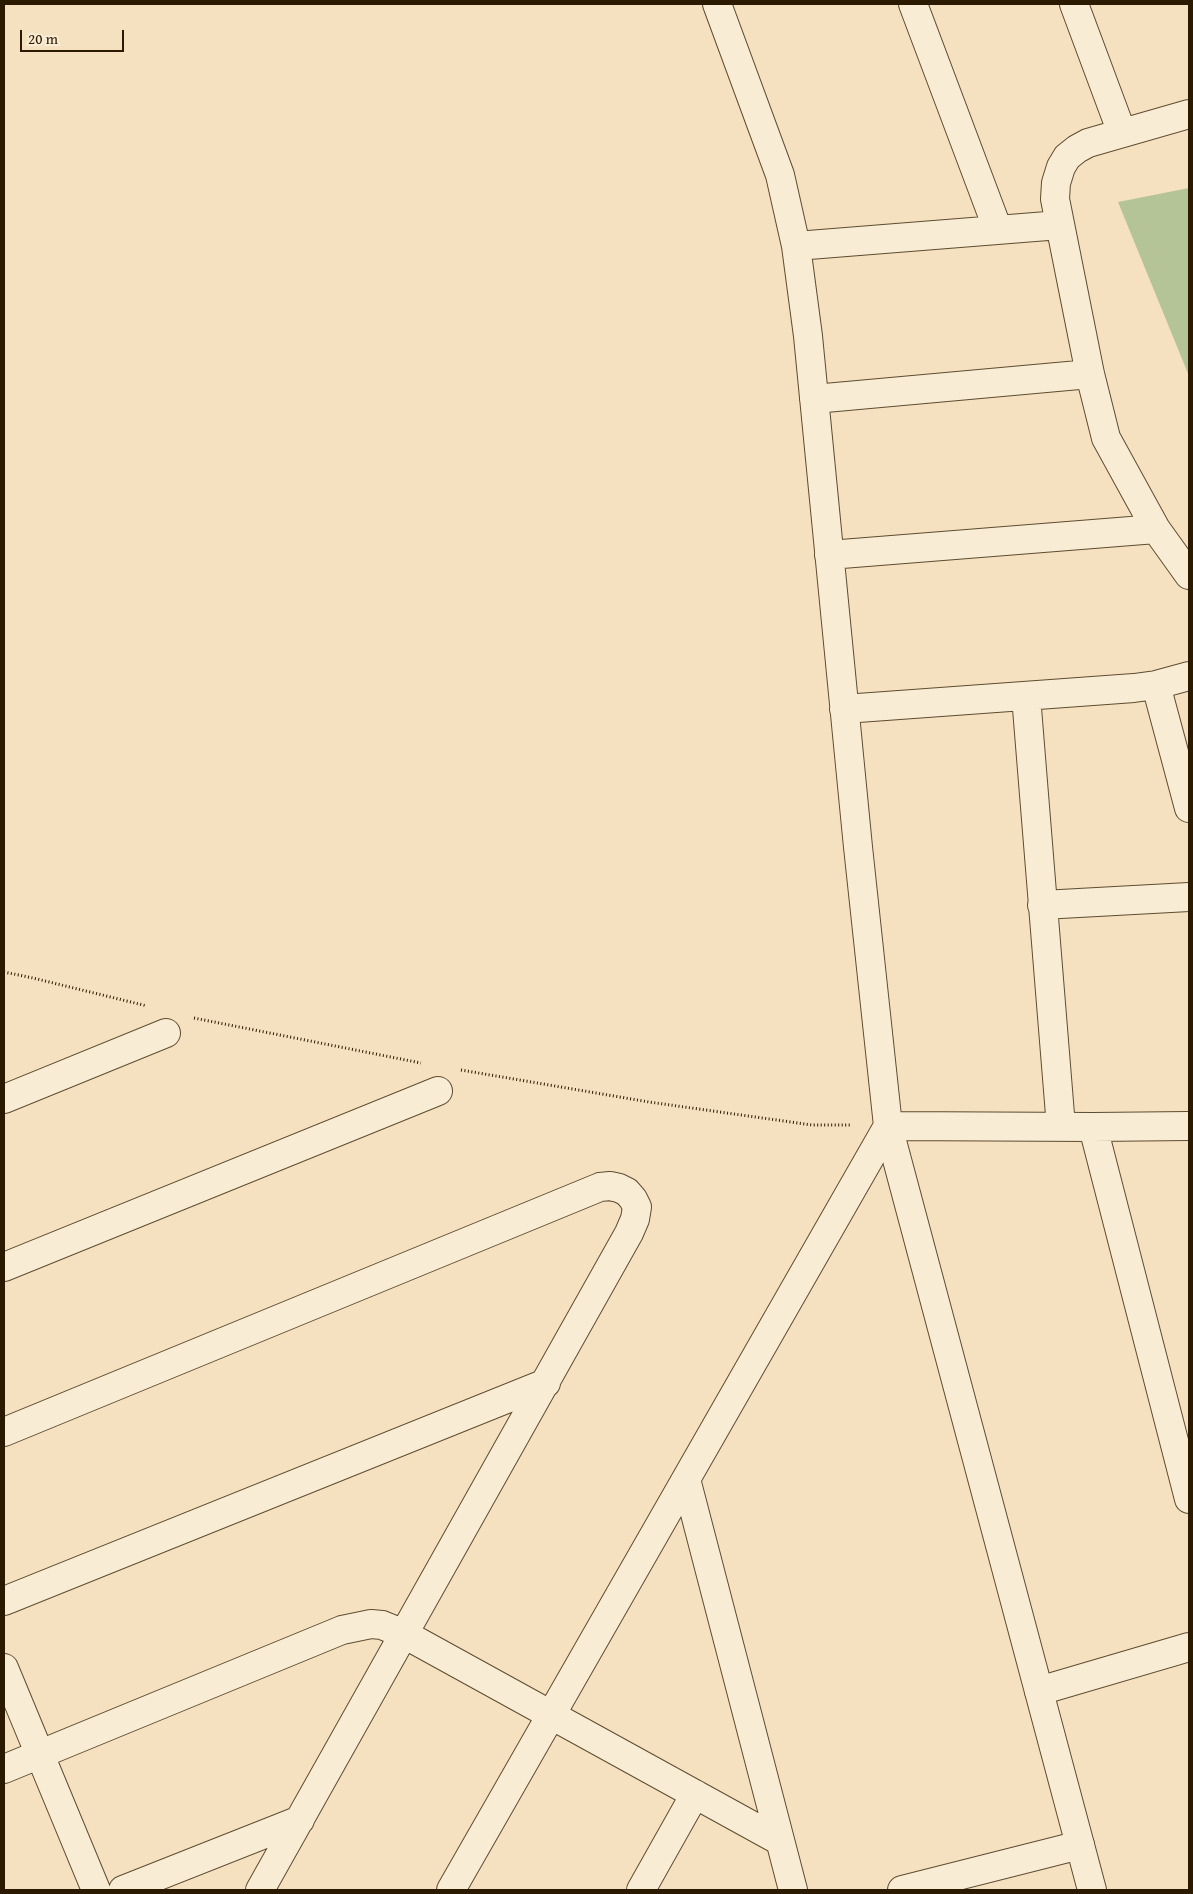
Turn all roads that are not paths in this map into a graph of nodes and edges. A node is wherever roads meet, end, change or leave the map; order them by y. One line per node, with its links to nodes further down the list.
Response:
1 (717, 4): 8 (street)
2 (913, 4): 7 (street)
3 (1074, 4): 5 (street)
4 (1189, 114): 5 (street)
5 (1122, 133): 6 (street)
6 (1060, 225): 7 (street); 9 (street)
7 (998, 230): 8 (street)
8 (796, 246): 10 (street)
9 (1090, 374): 10 (street); 11 (street)
10 (814, 399): 12 (street)
11 (1156, 529): 12 (street); 13 (street)
12 (829, 554): 17 (street)
13 (1189, 575)
14 (1189, 676): 15 (street)
15 (1156, 685): 16 (street); 18 (street)
16 (1026, 696): 17 (street); 20 (street)
17 (844, 710): 24 (street)
18 (1189, 808)
19 (1189, 897): 20 (street)
20 (1042, 905): 26 (street)
21 (166, 1033): 23 (street)
22 (438, 1091): 28 (street)
23 (4, 1099)
24 (888, 1126): 26 (street); 31 (street); 37 (street)
25 (1189, 1126): 27 (street)
26 (1060, 1127): 27 (street)
27 (1093, 1127): 32 (street)
28 (4, 1267)
29 (546, 1383): 30 (street); 33 (street); 34 (street)
30 (4, 1432)
31 (686, 1479): 38 (street); 43 (street)
32 (1189, 1499)
33 (4, 1601)
34 (404, 1634): 38 (street); 39 (street); 42 (street)
35 (1189, 1647): 37 (street)
36 (4, 1668): 39 (street)
37 (1040, 1692): 44 (street)
38 (551, 1715): 41 (street); 48 (street)
39 (40, 1754): 40 (street); 45 (street)
40 (4, 1769)
41 (695, 1794): 43 (street); 49 (street)
42 (300, 1820): 46 (street); 47 (street)
43 (780, 1841): 50 (street)
44 (1080, 1845): 51 (street); 52 (street)
45 (96, 1890)
46 (123, 1890)
47 (260, 1890)
48 (451, 1890)
49 (641, 1890)
50 (793, 1890)
51 (902, 1890)
52 (1092, 1890)

